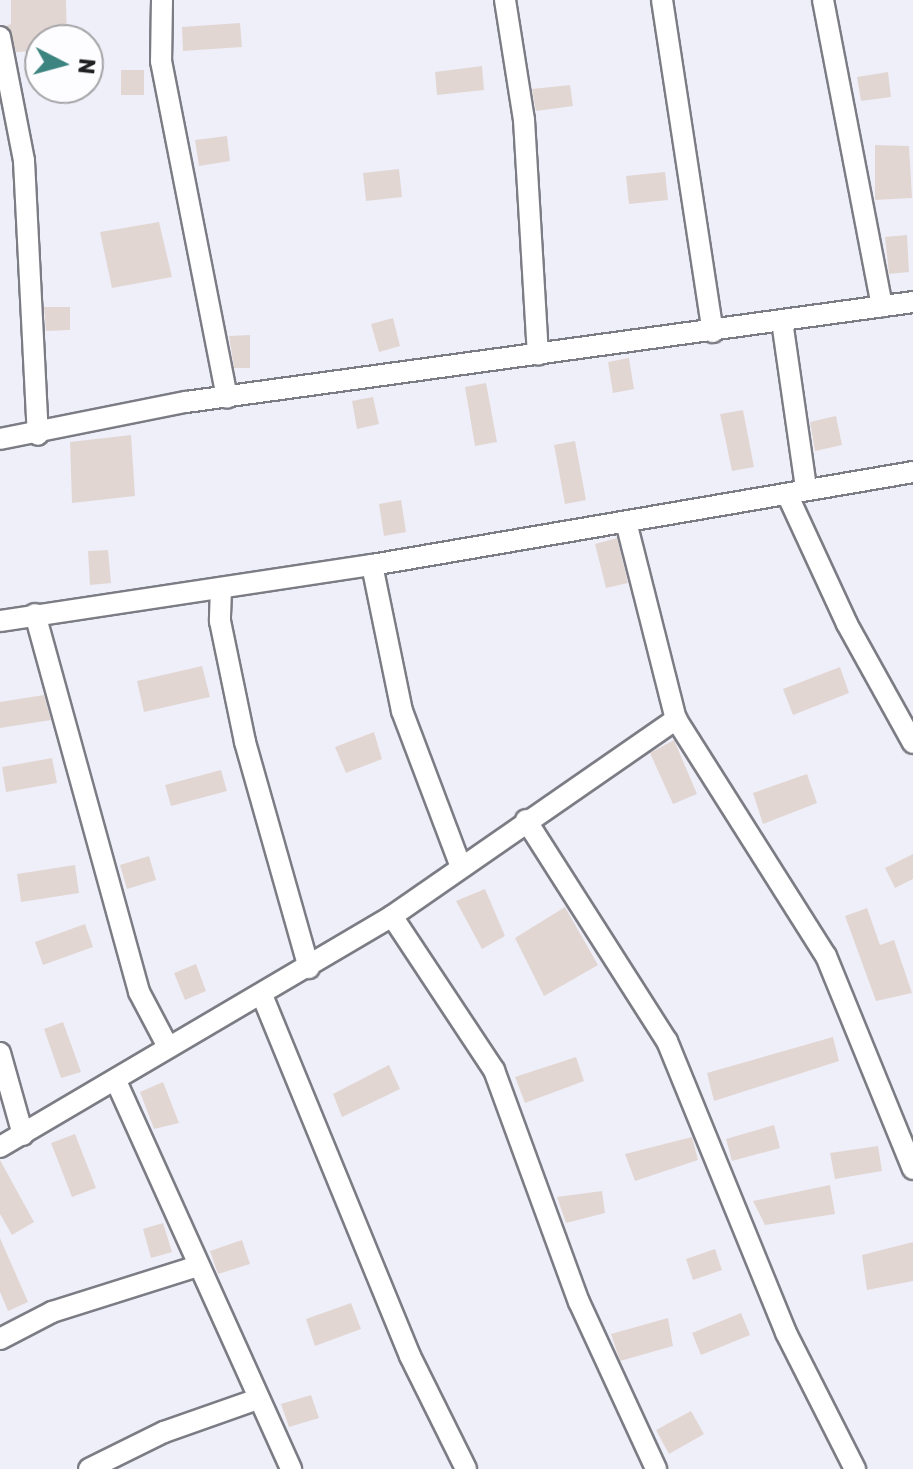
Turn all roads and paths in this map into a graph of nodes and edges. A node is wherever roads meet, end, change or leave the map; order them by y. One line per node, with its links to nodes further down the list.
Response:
1 (162, 0): 11 (street)
2 (505, 0): 10 (street)
3 (662, 0): 9 (street)
4 (823, 0): 7 (street)
5 (0, 37): 12 (street)
6 (913, 302): 7 (street)
7 (882, 306): 8 (street)
8 (782, 321): 9 (street); 15 (street)
9 (713, 332): 10 (street)
10 (538, 355): 11 (street)
11 (227, 398): 12 (street)
12 (38, 435): 13 (street)
13 (0, 439)
14 (913, 472): 15 (street)
15 (796, 491): 16 (street); 22 (street)
16 (626, 522): 17 (street); 21 (street)
17 (372, 565): 18 (street); 24 (street)
18 (221, 588): 19 (street); 26 (street)
19 (35, 614): 20 (street); 28 (street)
20 (0, 621)
21 (676, 719): 23 (street); 33 (street)
22 (913, 743)
23 (526, 820): 24 (street); 41 (street)
24 (461, 867): 25 (street)
25 (392, 916): 26 (street); 40 (street)
26 (309, 968): 27 (street)
27 (262, 995): 28 (street); 39 (street)
28 (167, 1045): 30 (street)
29 (0, 1053): 31 (street)
30 (116, 1081): 31 (street); 34 (street)
31 (23, 1135): 32 (street)
32 (0, 1147)
33 (913, 1169)
34 (198, 1266): 35 (street); 36 (street)
35 (0, 1339)
36 (255, 1400): 37 (street); 38 (street)
37 (89, 1469)
38 (291, 1469)
39 (466, 1469)
40 (656, 1469)
41 (855, 1469)

